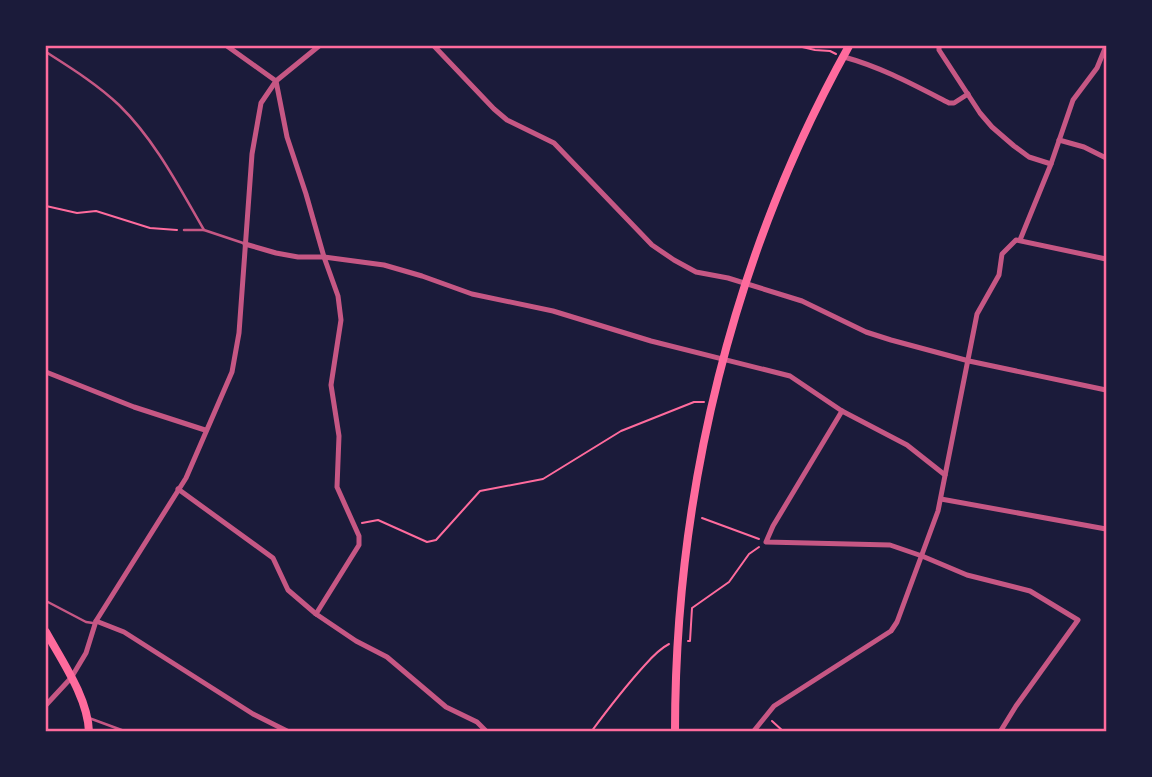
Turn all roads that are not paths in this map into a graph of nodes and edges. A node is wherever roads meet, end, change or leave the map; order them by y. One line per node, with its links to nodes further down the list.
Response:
1 (227, 46): 9 (street)
2 (319, 46): 9 (street)
3 (433, 46): 20 (street)
4 (849, 46): 8 (main road)
5 (939, 46): 10 (street)
6 (1107, 46): 11 (street)
7 (46, 52): 15 (lane)
8 (843, 57): 10 (street); 20 (main road)
9 (276, 81): 17 (street); 18 (street)
10 (968, 94): 13 (street)
11 (1059, 140): 12 (street); 13 (street)
12 (1107, 158)
13 (1051, 164): 16 (street)
14 (184, 230): 15 (lane)
15 (204, 230): 17 (lane)
16 (1020, 240): 19 (street); 22 (street)
17 (245, 244): 18 (street); 26 (street)
18 (324, 257): 21 (street); 33 (street)
19 (1107, 258)
20 (746, 284): 21 (main road); 22 (street)
21 (723, 360): 25 (street); 43 (main road)
22 (968, 361): 24 (street); 27 (street)
23 (46, 372): 26 (street)
24 (1107, 390)
25 (842, 411): 27 (street); 31 (street)
26 (205, 430): 28 (street)
27 (945, 475): 29 (street)
28 (178, 489): 33 (street); 34 (street)
29 (941, 499): 30 (street); 31 (street)
30 (1107, 529)
31 (922, 556): 44 (street); 45 (street)
32 (46, 601): 34 (lane)
33 (316, 614): 42 (street)
34 (95, 622): 36 (street); 41 (street)
35 (46, 632): 36 (main road)
36 (71, 678): 37 (street); 38 (main road)
37 (46, 705)
38 (89, 718): 39 (main road); 40 (lane)
39 (89, 732)
40 (127, 732)
41 (289, 732)
42 (487, 732)
43 (676, 732)
44 (753, 732)
45 (1000, 732)

